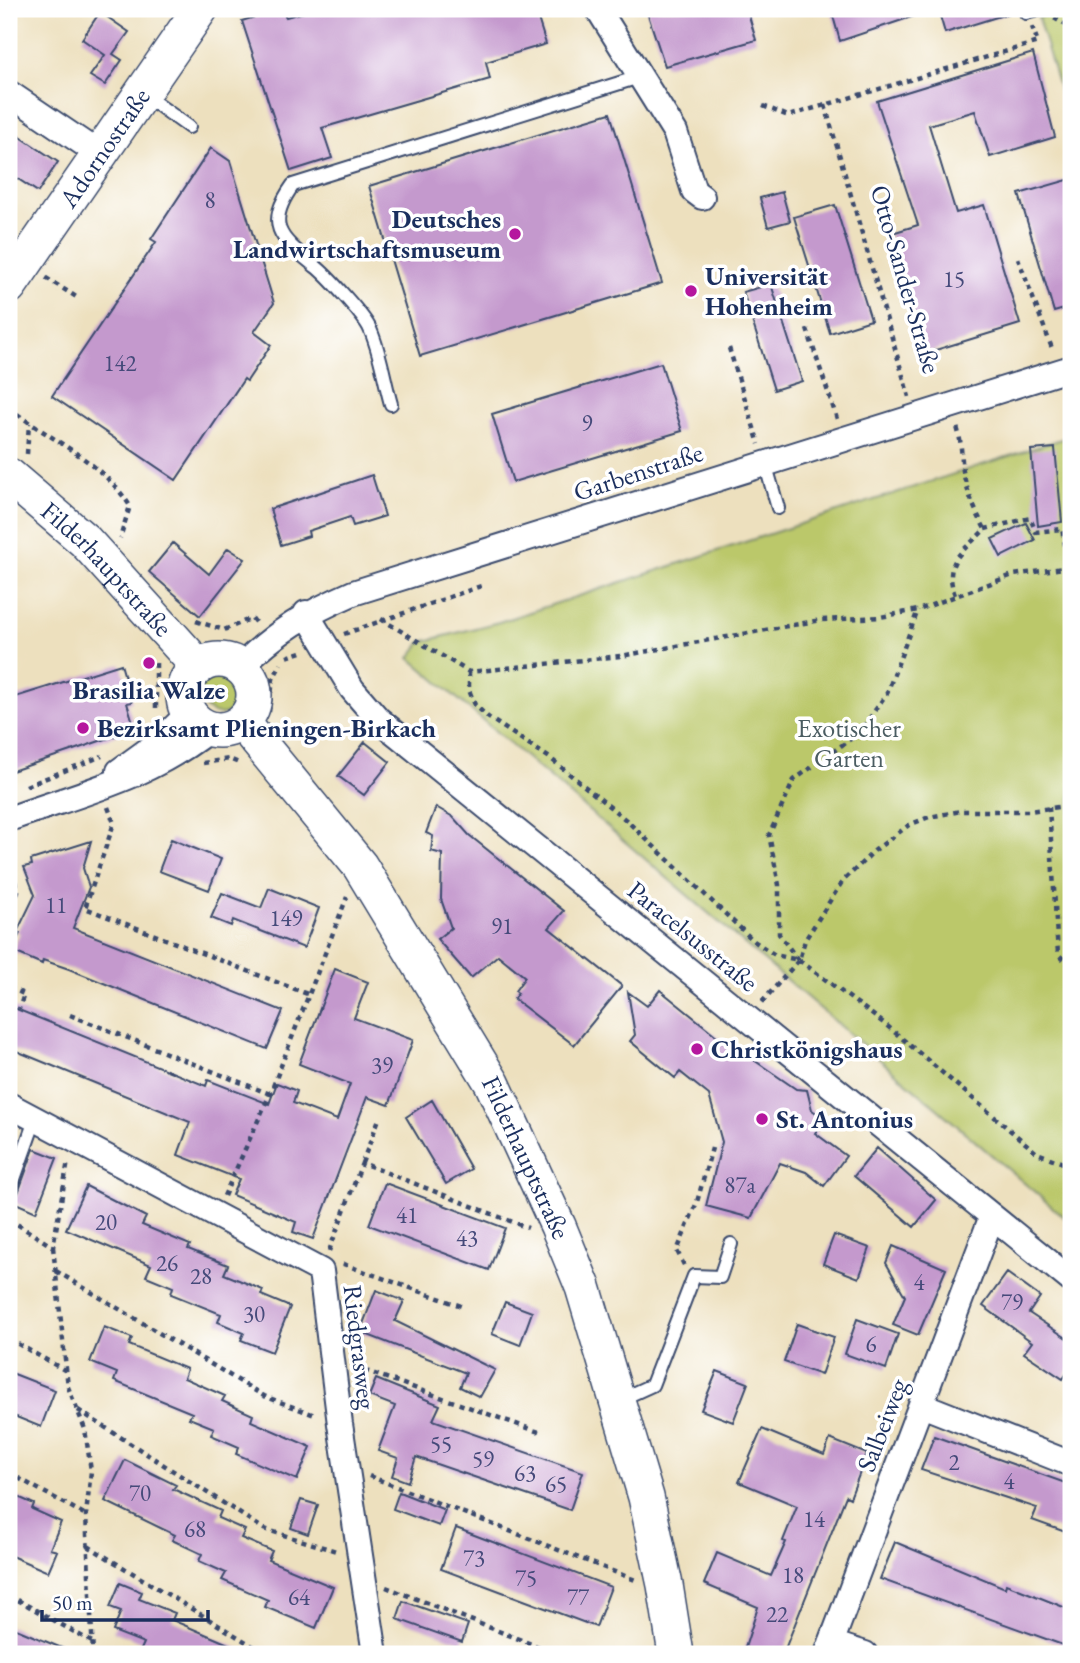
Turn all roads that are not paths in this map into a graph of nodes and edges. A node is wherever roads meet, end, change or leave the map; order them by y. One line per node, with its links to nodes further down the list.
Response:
1 (200, 9): 7 (main road, Adornostraße)
2 (598, 9): 5 (street)
3 (1041, 9): 4 (lane)
4 (1026, 13)
5 (639, 77): 10 (street); 13 (lane)
6 (9, 93): 9 (street)
7 (142, 94): 8 (lane); 9 (main road, Adornostraße)
8 (190, 127)
9 (99, 155): 11 (main road, Adornostraße)
10 (702, 197)
11 (16, 275)
12 (1066, 370): 14 (street, Garbenstraße)
13 (391, 404)
14 (765, 463): 16 (lane); 17 (street, Garbenstraße)
15 (17, 464): 18 (main road, Filderhauptstraße)
16 (778, 508)
17 (306, 614): 19 (street, Garbenstraße); 25 (street, Paracelsusstraße)
18 (198, 666): 19 (main road); 20 (main road)
19 (240, 667): 20 (main road)
20 (214, 721): 21 (street); 28 (main road, Filderhauptstraße)
21 (9, 820)
22 (9, 1105): 23 (street, Riedgrasweg)
23 (35, 1120): 24 (lane); 32 (street, Riedgrasweg)
24 (9, 1193)
25 (992, 1216): 27 (street, Paracelsusstraße); 29 (street, Salbeiweg)
26 (731, 1244): 28 (lane)
27 (1071, 1280)
28 (618, 1401): 33 (main road, Filderhauptstraße)
29 (922, 1405): 30 (street); 31 (street, Salbeiweg)
30 (1071, 1464)
31 (829, 1648): 34 (street)
32 (375, 1654)
33 (676, 1654)
34 (865, 1654)

